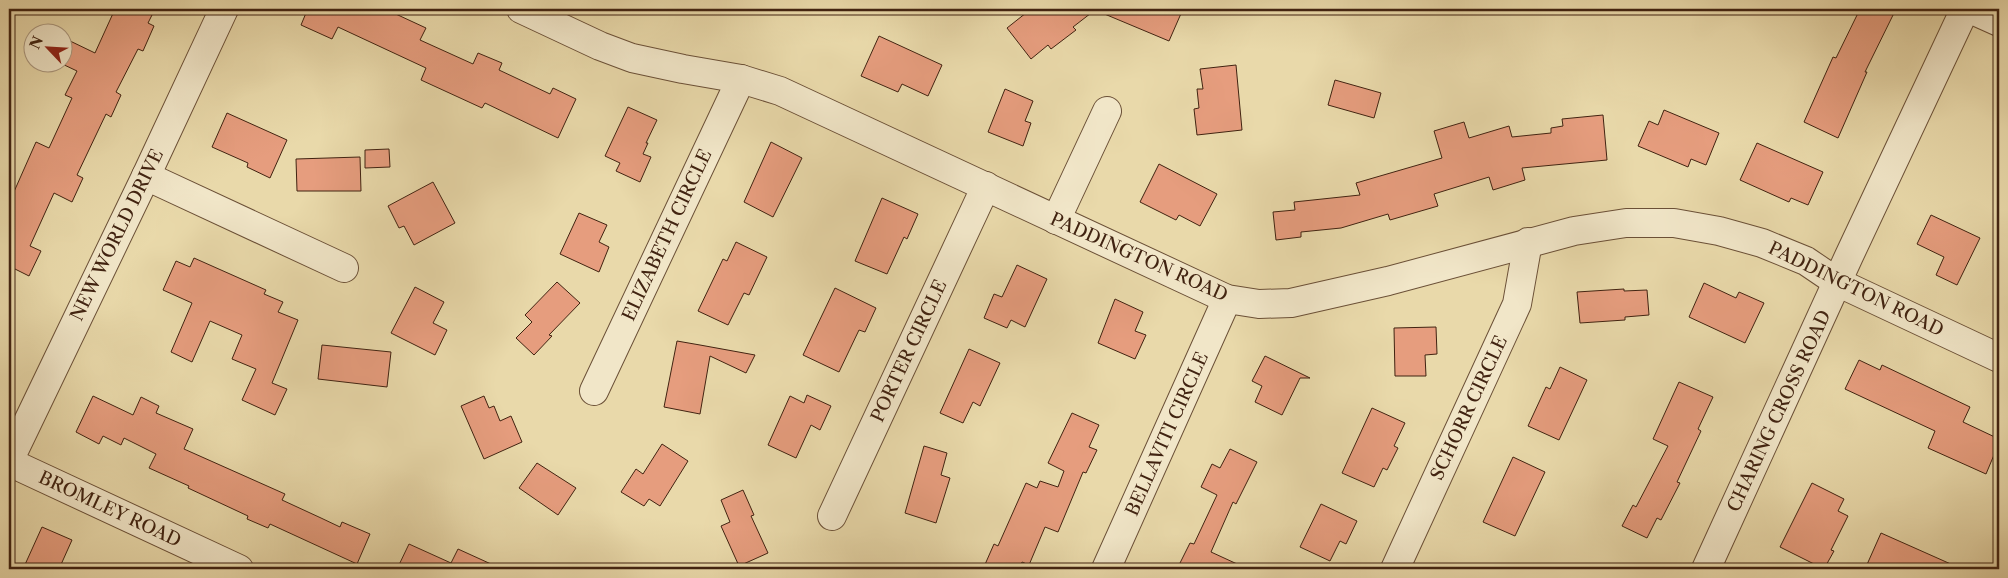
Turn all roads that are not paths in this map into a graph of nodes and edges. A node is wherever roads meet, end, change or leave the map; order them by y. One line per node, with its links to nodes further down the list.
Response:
1 (224, 9): 8 (street, NEW WORLD DRIVE)
2 (521, 9): 6 (street, PADDINGTON ROAD)
3 (1966, 9): 13 (street, CHARING CROSS ROAD)
4 (1970, 9): 5 (street)
5 (1999, 22)
6 (741, 78): 9 (street, PADDINGTON ROAD); 16 (street, ELIZABETH CIRCLE)
7 (1107, 111): 10 (street)
8 (146, 176): 12 (street); 17 (street, NEW WORLD DRIVE)
9 (986, 186): 10 (street, PADDINGTON ROAD); 18 (street, PORTER CIRCLE)
10 (1056, 220): 14 (street, PADDINGTON ROAD)
11 (1528, 242): 13 (street, PADDINGTON ROAD); 14 (street, PADDINGTON ROAD); 22 (street, SCHORR CIRCLE)
12 (344, 268)
13 (1838, 282): 15 (street, PADDINGTON ROAD); 19 (street, CHARING CROSS ROAD)
14 (1228, 299): 21 (street, BELLAVITI CIRCLE)
15 (1999, 358)
16 (594, 391)
17 (9, 462): 20 (street, BROMLEY ROAD)
18 (832, 516)
19 (1712, 567)
20 (238, 569)
21 (1106, 569)
22 (1395, 569)

